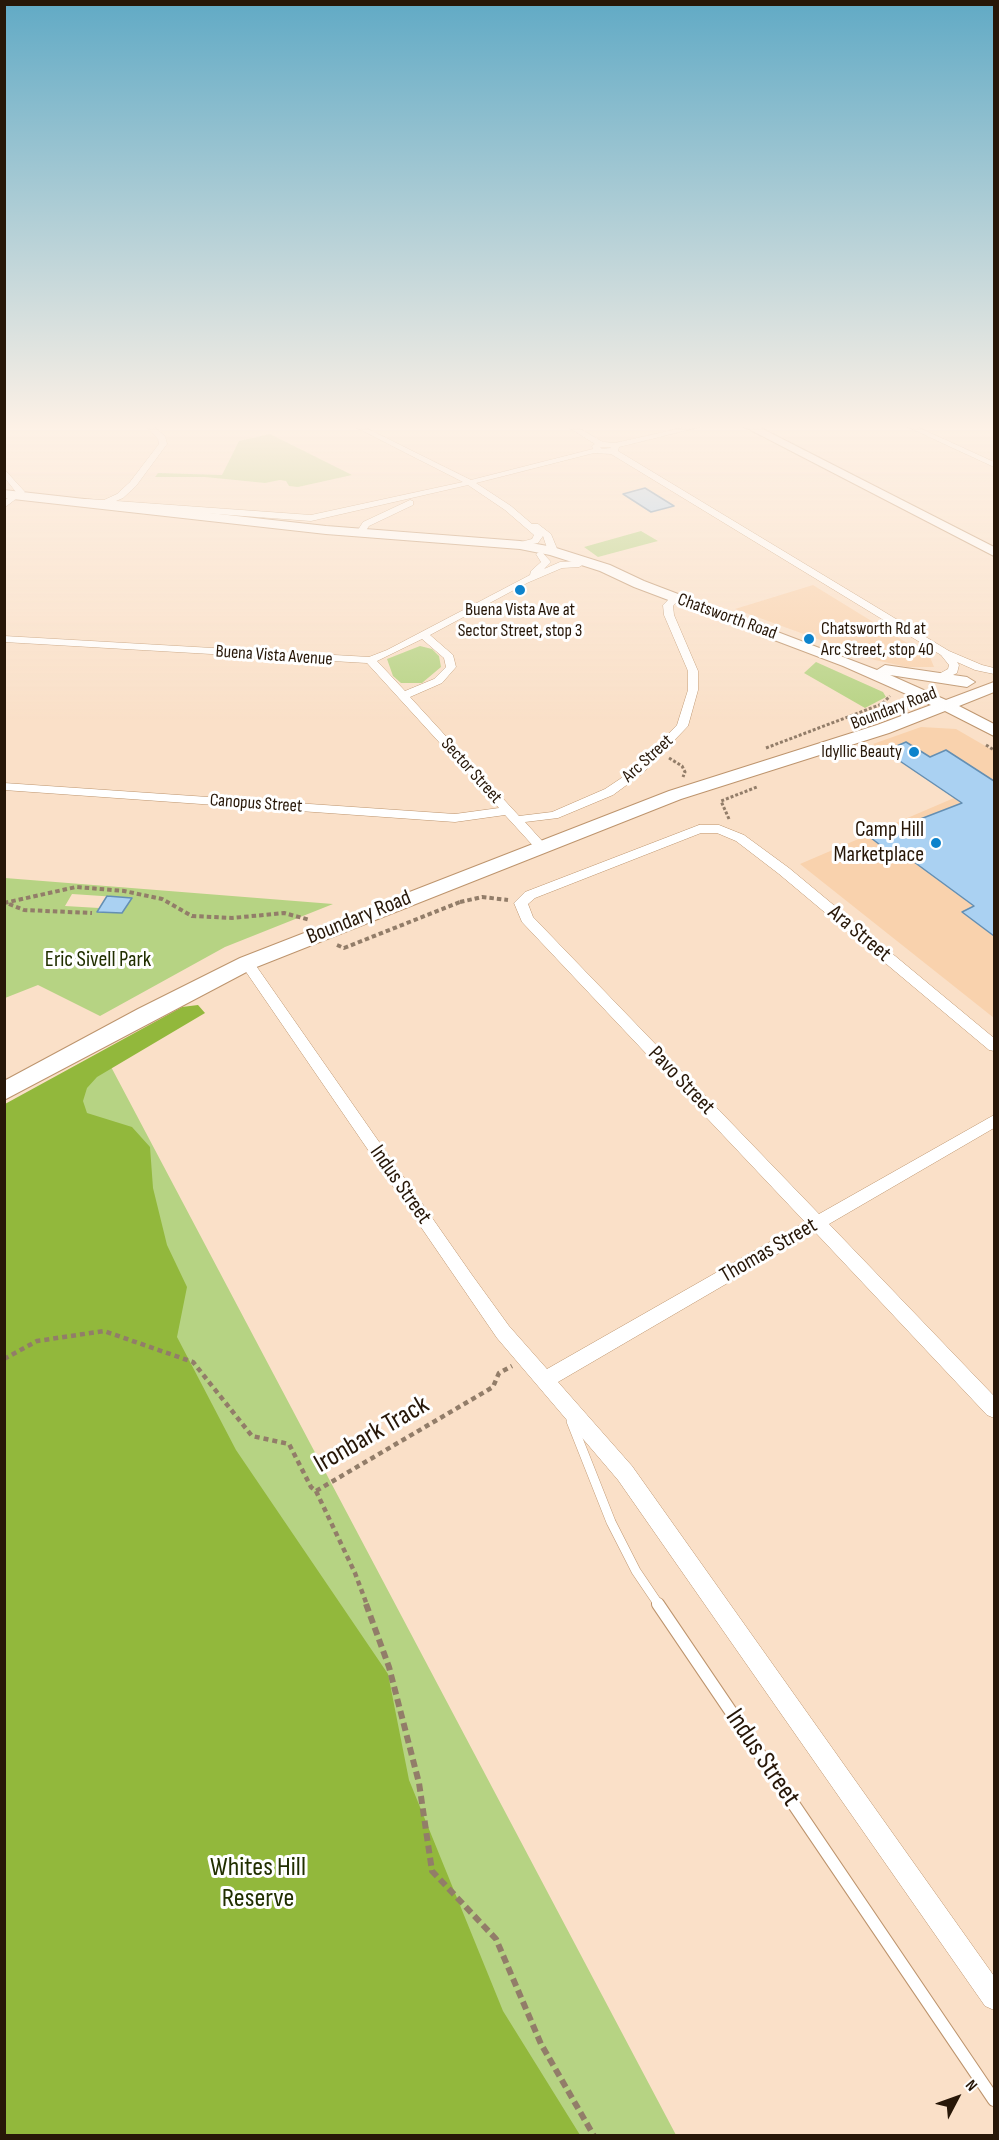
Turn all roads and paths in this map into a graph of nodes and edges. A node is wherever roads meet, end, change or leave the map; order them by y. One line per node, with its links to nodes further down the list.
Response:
1 (275, 524): 7 (main road, Chatsworth Road)
2 (366, 524): 7 (street)
3 (528, 524): 9 (street)
4 (531, 524): 10 (street)
5 (735, 524): 18 (street)
6 (939, 524): 11 (main road)
7 (360, 533): 8 (main road, Chatsworth Road)
8 (431, 539): 9 (main road, Chatsworth Road); 10 (main road, Chatsworth Road)
9 (520, 545): 10 (main road, Chatsworth Road)
10 (547, 552): 12 (main road, Chatsworth Road); 13 (street, Buena Vista Avenue); 14 (main road, Chatsworth Road)
11 (994, 552)
12 (579, 564): 13 (street, Buena Vista Avenue); 14 (main road, Chatsworth Road)
13 (524, 580): 16 (street, Buena Vista Avenue)
14 (639, 584): 15 (main road, Chatsworth Road)
15 (675, 598): 20 (main road, Chatsworth Road); 32 (street, Arc Street)
16 (423, 635): 19 (street, Buena Vista Avenue); 26 (street)
17 (4, 639): 19 (street, Buena Vista Avenue)
18 (945, 653): 21 (street); 22 (street)
19 (370, 660): 26 (street, Sector Street)
20 (848, 663): 22 (main road, Chatsworth Road); 27 (main road, Chatsworth Road)
21 (994, 671): 23 (main road, Boundary Road)
22 (939, 678): 23 (main road, Chatsworth Road)
23 (967, 682): 27 (main road, Boundary Road)
24 (994, 687): 28 (main road, Boundary Road)
25 (886, 692): 30 (path)
26 (403, 696): 37 (street, Sector Street)
27 (926, 697): 28 (main road, Chatsworth Road); 33 (main road, Boundary Road)
28 (947, 705): 29 (main road, Chatsworth Road); 33 (main road, Boundary Road)
29 (990, 738): 31 (path)
30 (763, 749)
31 (994, 750)
32 (658, 754): 34 (path); 37 (street, Arc Street)
33 (729, 777): 40 (main road, Boundary Road)
34 (677, 780)
35 (4, 786): 37 (street, Canopus Street)
36 (759, 786): 38 (path)
37 (511, 815): 40 (street, Sector Street)
38 (734, 825)
39 (719, 829): 46 (street, Ara Street); 49 (street, Pavo Street)
40 (540, 846): 44 (main road, Boundary Road)
41 (460, 902): 44 (path)
42 (6, 903): 43 (path); 44 (path)
43 (92, 914)
44 (324, 932): 45 (main road, Boundary Road)
45 (247, 963): 47 (main road, Boundary Road); 50 (street, Indus Street)
46 (994, 1046)
47 (4, 1092)
48 (994, 1121): 49 (street, Thomas Street)
49 (817, 1223): 52 (street, Thomas Street); 54 (street, Pavo Street)
50 (526, 1358): 52 (street, Indus Street); 55 (path, Ironbark Track)
51 (4, 1359): 55 (path, Ironbark Track)
52 (544, 1380): 53 (street, Indus Street)
53 (562, 1399): 56 (street, Indus Street); 57 (lane, Indus Street)
54 (994, 1409)
55 (316, 1491): 58 (path)
56 (994, 1998)
57 (994, 2100)
58 (594, 2136)

